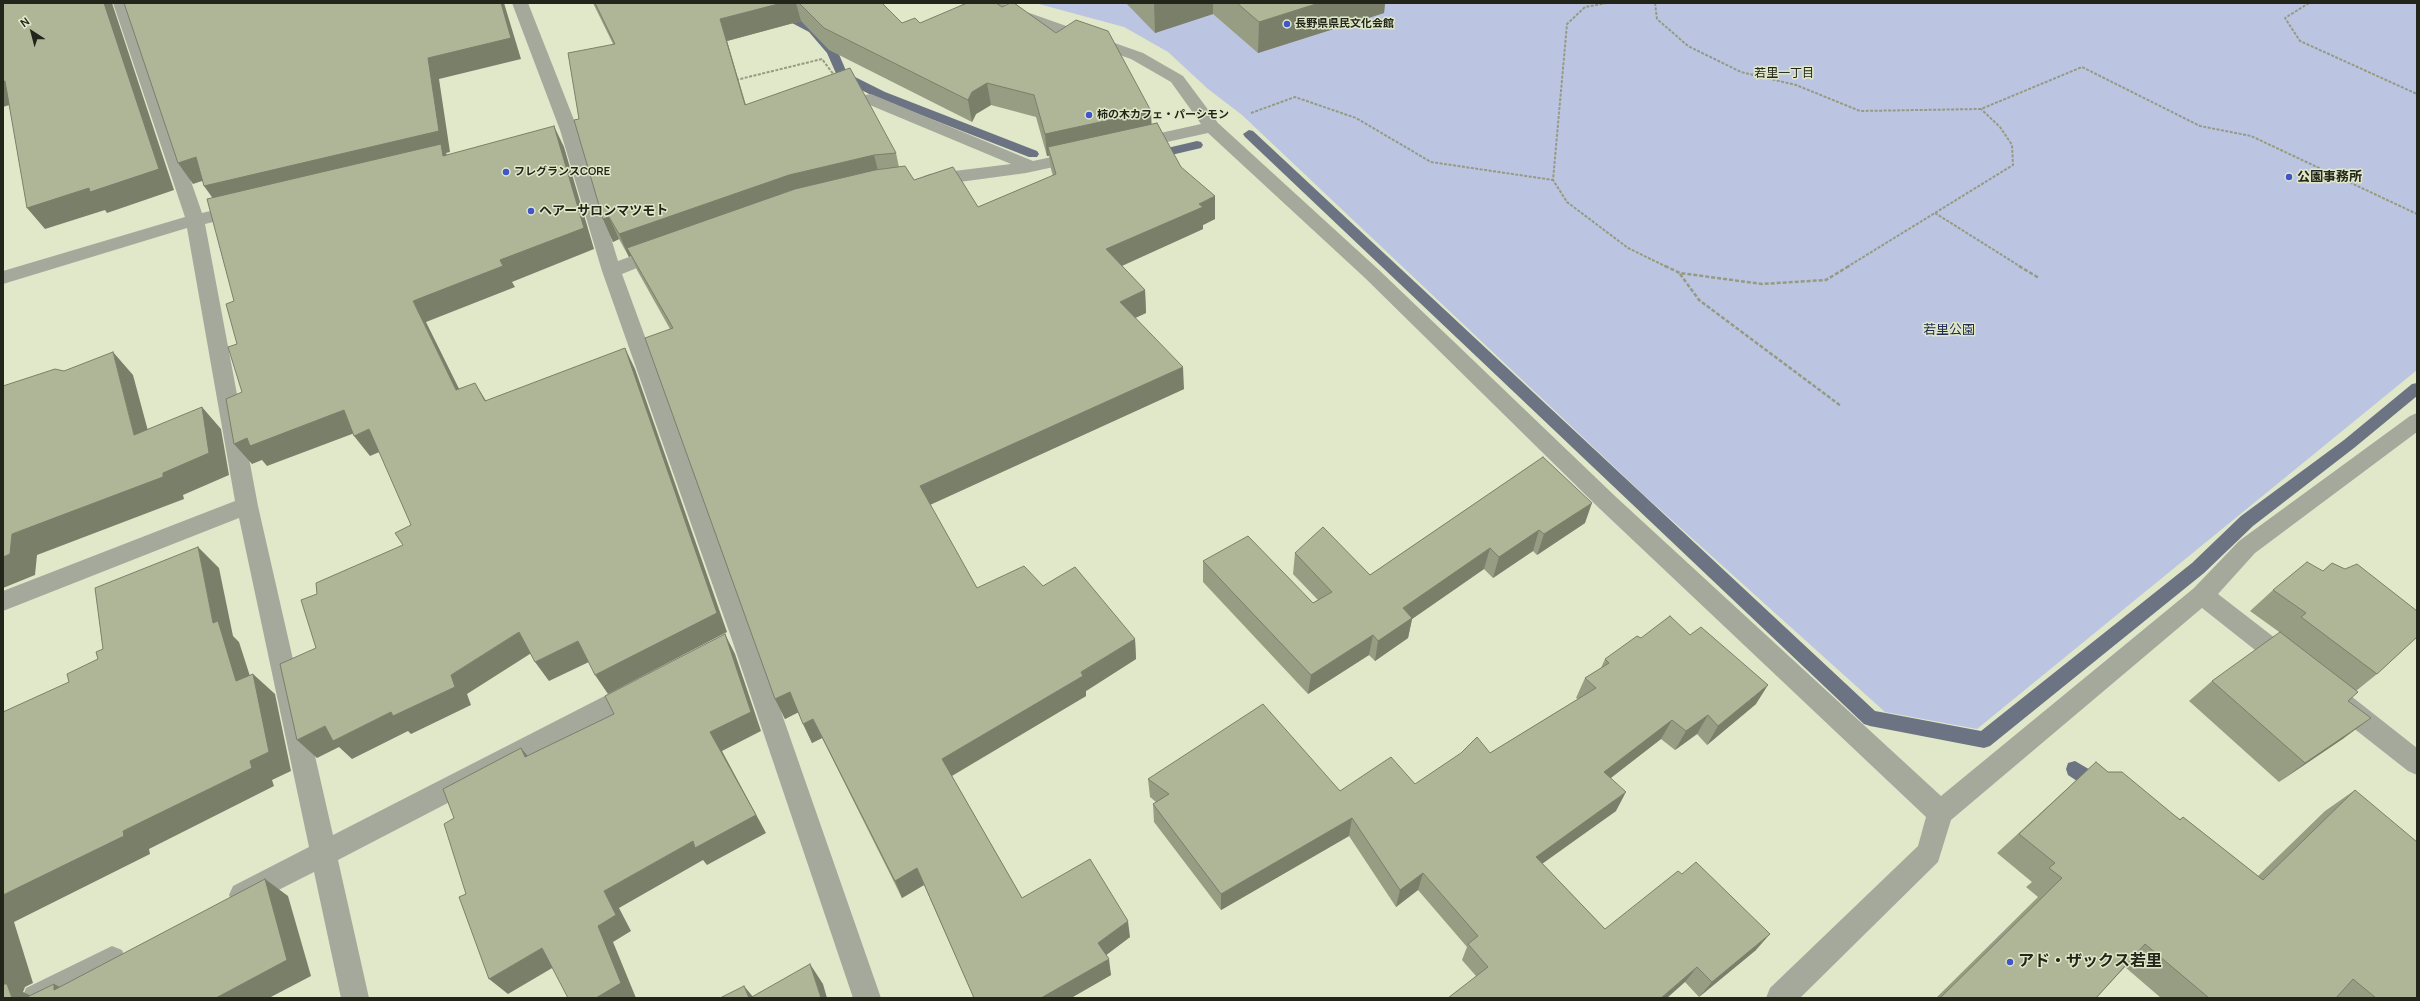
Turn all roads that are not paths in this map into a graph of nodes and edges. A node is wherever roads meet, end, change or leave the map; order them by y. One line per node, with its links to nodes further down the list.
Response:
1 (121, 3): 11 (street)
2 (520, 3): 13 (street)
3 (986, 3): 5 (street)
4 (871, 99): 8 (street)
5 (1212, 127): 6 (street); 21 (street)
6 (1121, 147)
7 (1098, 152): 8 (street)
8 (1030, 166): 9 (street)
9 (917, 181)
10 (256, 206): 11 (street)
11 (195, 220): 14 (street); 16 (street)
12 (679, 245): 13 (street)
13 (610, 271): 27 (street)
14 (3, 278)
15 (2417, 421): 17 (street)
16 (247, 506): 18 (street); 22 (street)
17 (2202, 595): 20 (street); 21 (street)
18 (3, 601)
19 (658, 682): 22 (street)
20 (2417, 763)
21 (1940, 813): 28 (street)
22 (325, 855): 23 (street); 26 (street)
23 (219, 907)
24 (135, 949): 25 (street)
25 (36, 998)
26 (355, 998)
27 (867, 998)
28 (1780, 998)

